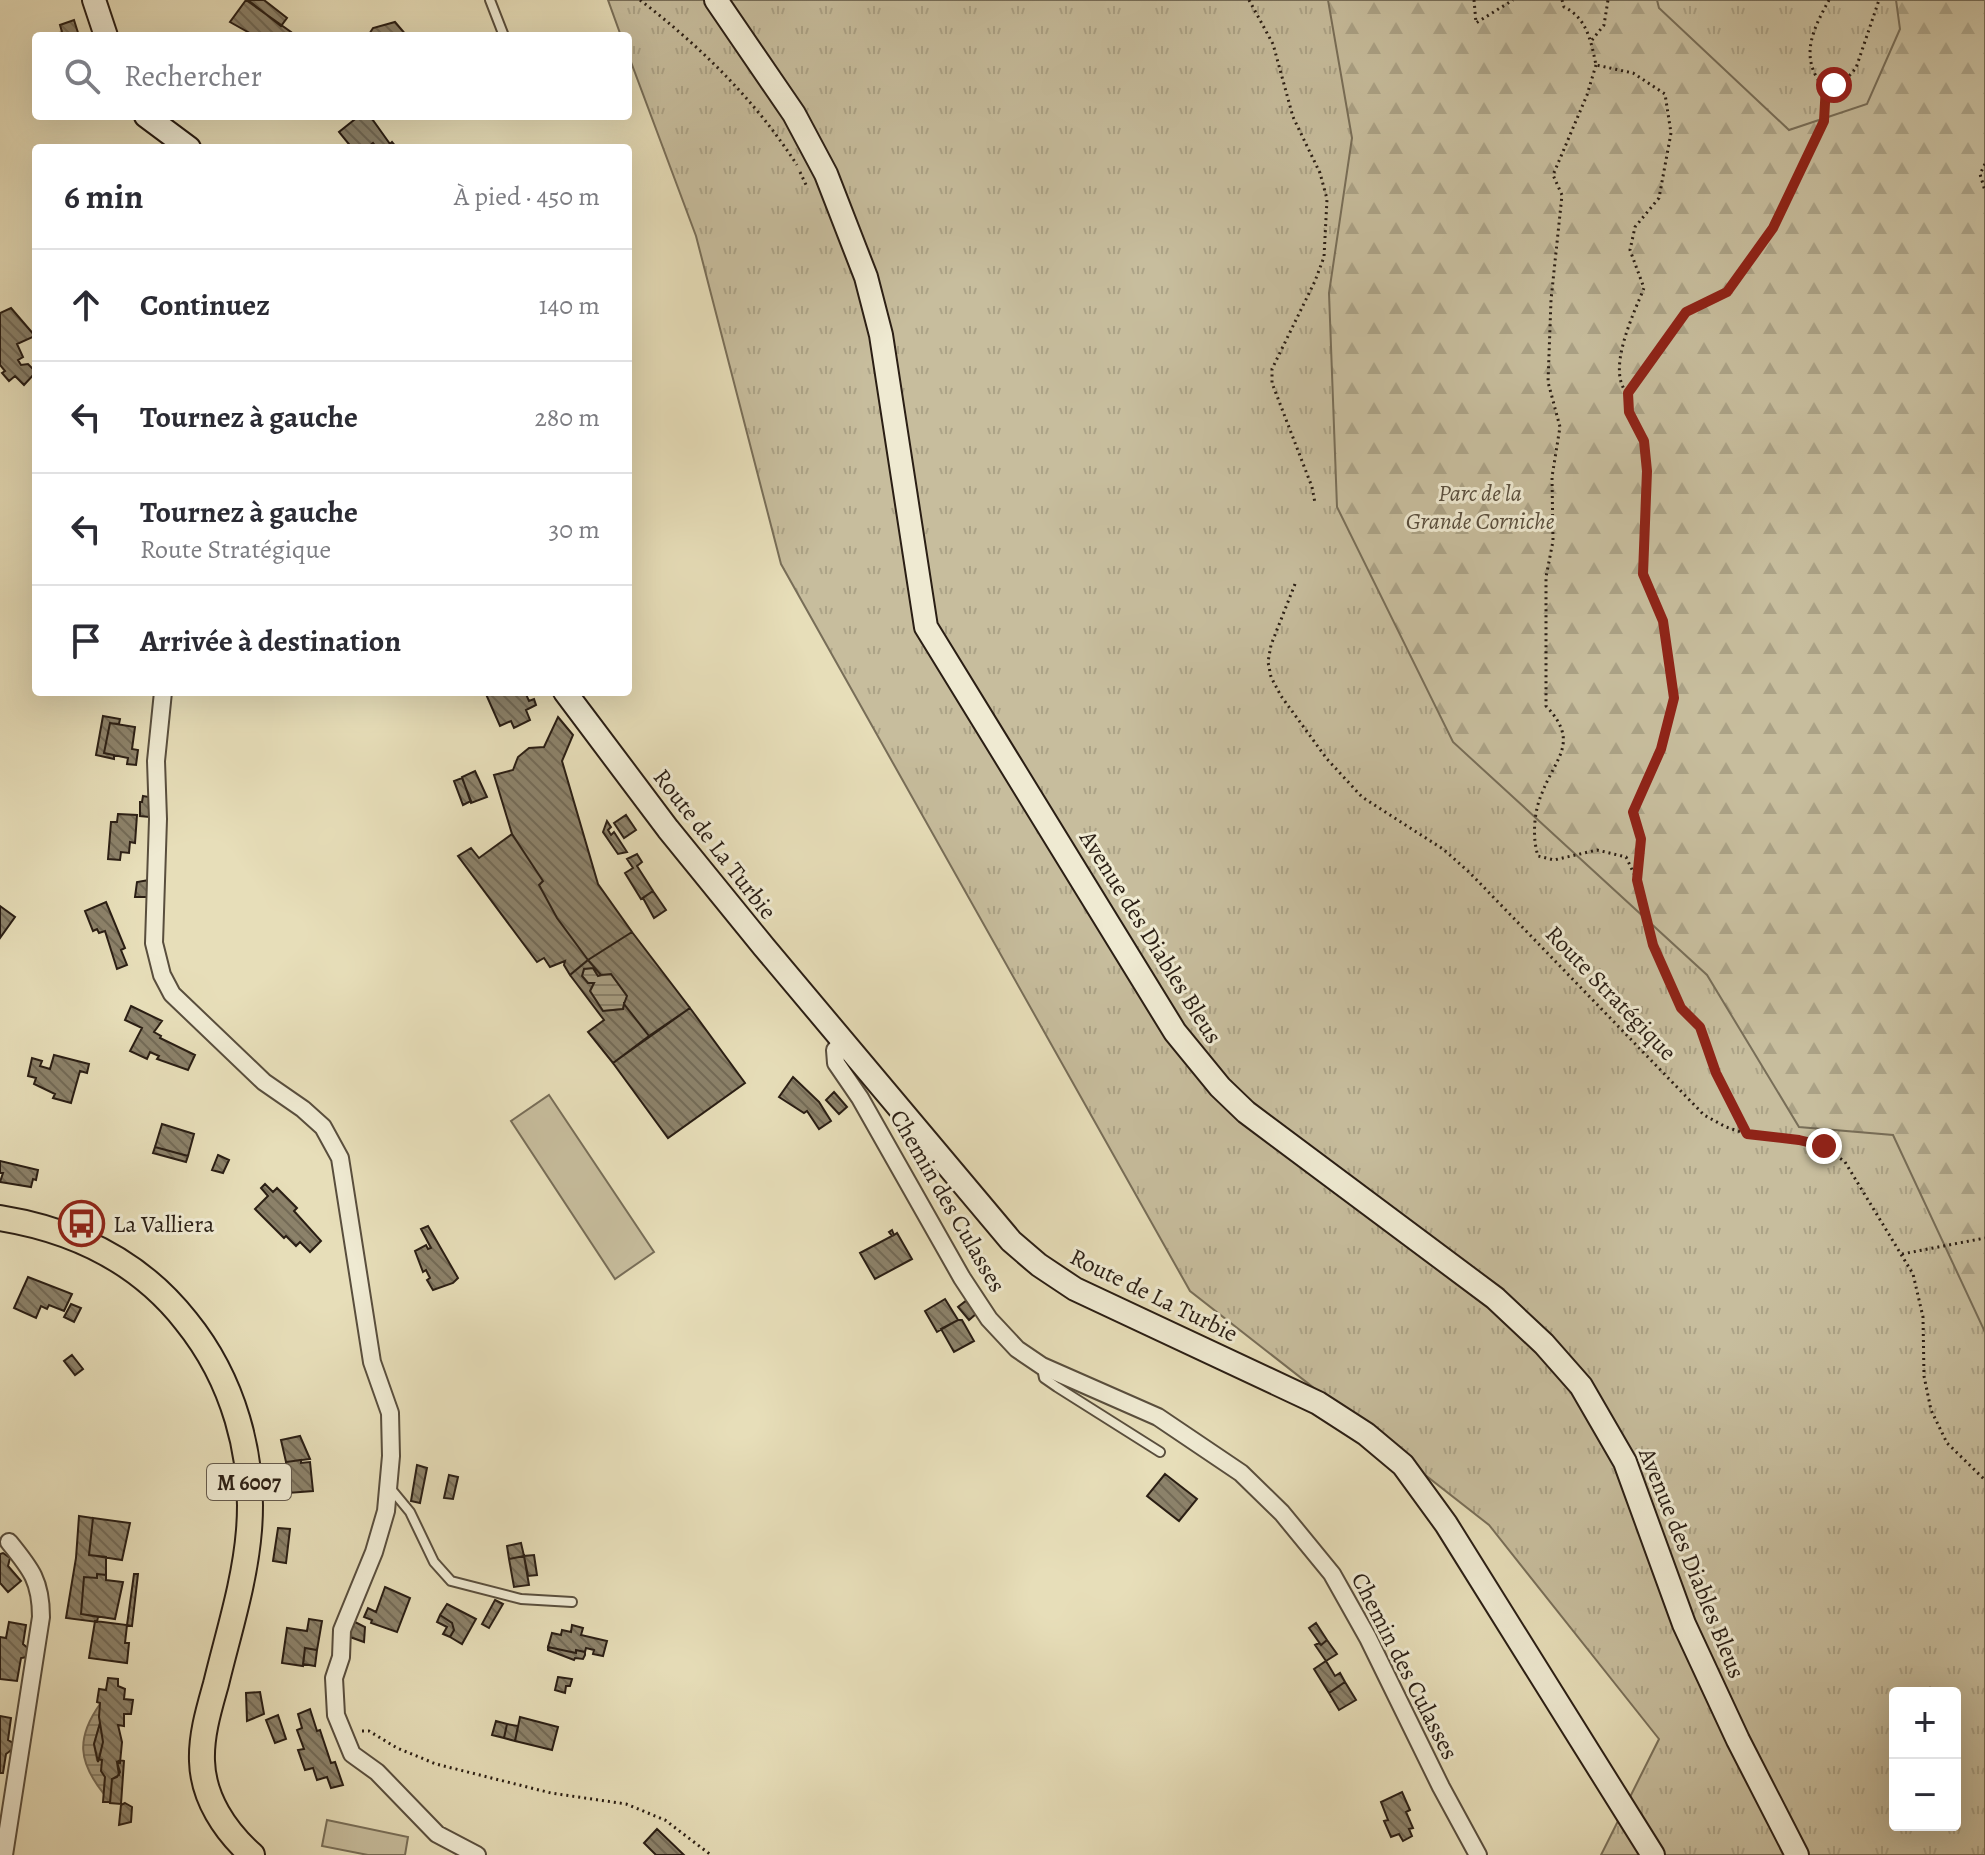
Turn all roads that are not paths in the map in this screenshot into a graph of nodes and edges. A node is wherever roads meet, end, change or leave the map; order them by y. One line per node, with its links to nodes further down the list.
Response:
1 (94, 0): 4 (main road)
2 (490, 0): 5 (lane)
3 (716, 0): 22 (main road, Avenue des Diables Bleus)
4 (105, 32)
5 (502, 32)
6 (151, 120): 7 (main road)
7 (184, 144)
8 (163, 696): 14 (street)
9 (568, 696): 10 (main road, Route de La Turbie)
10 (844, 1040): 12 (street, Chemin des Culasses); 21 (main road, Route de La Turbie)
11 (0, 1218): 18 (main road, M 6007)
12 (1042, 1366): 13 (lane); 20 (street, Chemin des Culasses)
13 (1160, 1452)
14 (390, 1489): 16 (lane); 19 (street)
15 (9, 1542): 17 (street)
16 (572, 1602)
17 (4, 1855)
18 (252, 1855)
19 (477, 1855)
20 (1478, 1855)
21 (1653, 1855)
22 (1797, 1855)

